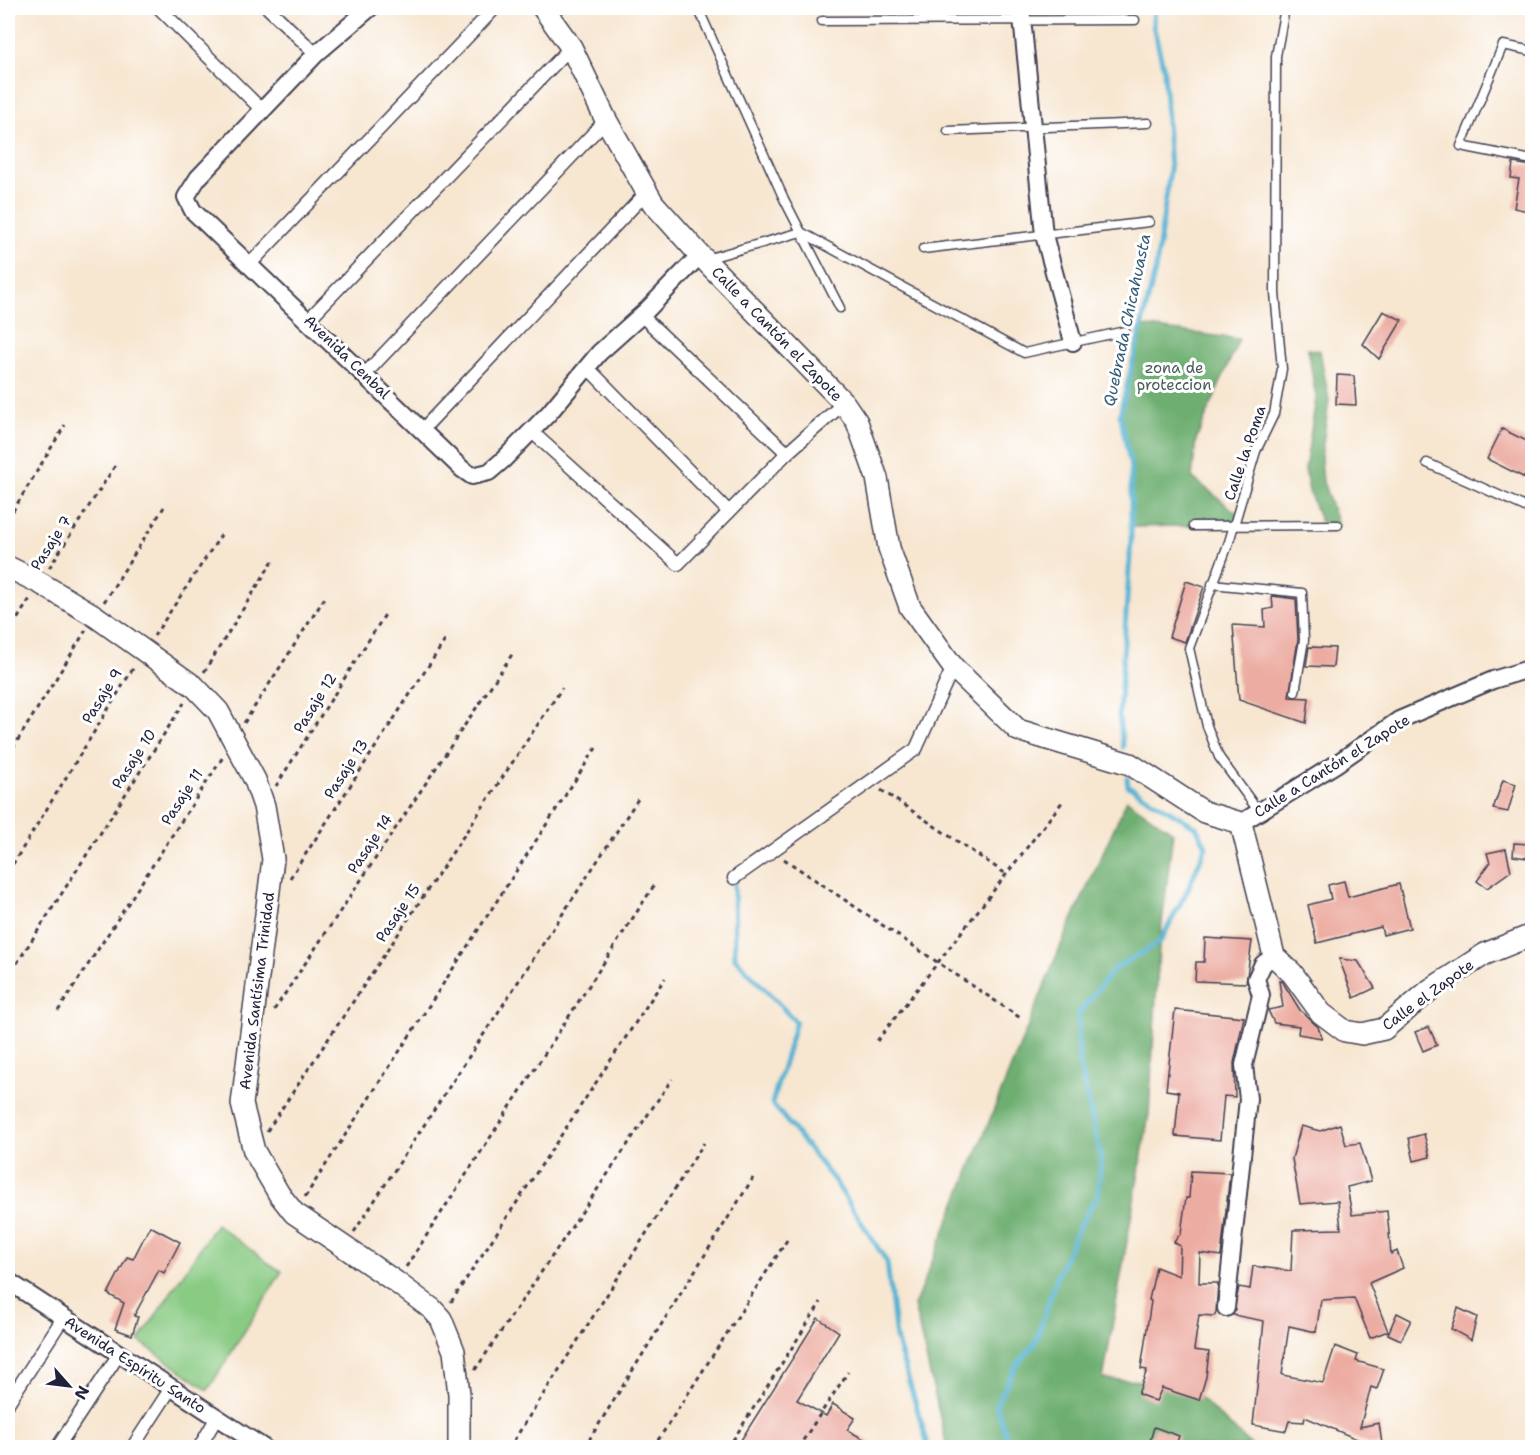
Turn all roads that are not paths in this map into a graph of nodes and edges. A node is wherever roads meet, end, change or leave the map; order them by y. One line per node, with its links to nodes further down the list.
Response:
1 (159, 8): 14 (street)
2 (268, 8): 13 (street)
3 (370, 8): 13 (street, Avenida Cenbal)
4 (495, 8): 26 (street)
5 (543, 8): 11 (street, Calle a Cantón el Zapote)
6 (698, 8): 22 (lane)
7 (1285, 8): 41 (lane, Calle la Poma)
8 (1022, 14): 9 (lane); 10 (lane); 17 (street)
9 (1135, 20)
10 (822, 21)
11 (571, 47): 15 (street, Calle a Cantón el Zapote); 29 (street)
12 (1533, 51): 19 (lane)
13 (316, 54): 14 (street, Avenida Cenbal)
14 (263, 111): 26 (street, Avenida Cenbal)
15 (606, 120): 20 (street, Calle a Cantón el Zapote); 33 (street)
16 (1148, 123): 17 (lane)
17 (1033, 128): 18 (lane); 23 (street)
18 (948, 131)
19 (1533, 160)
20 (646, 193): 25 (street, Calle a Cantón el Zapote); 35 (street)
21 (1149, 222): 23 (lane)
22 (801, 232): 25 (lane); 27 (lane); 31 (lane)
23 (1044, 235): 24 (lane); 31 (street)
24 (923, 249)
25 (702, 258): 28 (street, Avenida Cenbal); 34 (street, Calle a Cantón el Zapote)
26 (250, 264): 29 (street, Avenida Cenbal)
27 (840, 308)
28 (641, 315): 32 (street, Avenida Cenbal); 37 (street)
29 (308, 320): 33 (street, Avenida Cenbal)
30 (1125, 331): 31 (lane)
31 (1073, 342)
32 (587, 367): 36 (street, Avenida Cenbal); 40 (street)
33 (365, 374): 35 (street, Avenida Cenbal)
34 (844, 403): 37 (street); 46 (street, Calle a Cantón el Zapote)
35 (423, 429): 36 (street, Avenida Cenbal)
36 (531, 431): 40 (street)
37 (788, 453): 40 (street)
38 (1427, 464): 39 (lane)
39 (1533, 510)
40 (729, 512)
41 (1234, 525): 42 (lane); 43 (lane); 45 (lane, Calle la Poma)
42 (1338, 525)
43 (1193, 526)
44 (8, 567): 64 (street, Avenida Santísima Trinidad)
45 (1212, 584): 48 (lane); 49 (lane, Calle la Poma)
46 (953, 667): 49 (street, Calle a Cantón el Zapote); 50 (street)
47 (1533, 668): 49 (street, Calle a Cantón el Zapote)
48 (1295, 692)
49 (1250, 817): 52 (street)
50 (734, 878)
51 (1533, 935): 52 (street, Calle el Zapote)
52 (1274, 956): 54 (street)
53 (9, 1287): 55 (street, Avenida Espíritu Santo)
54 (1226, 1308)
55 (63, 1318): 56 (street, Avenida Espíritu Santo); 58 (street)
56 (119, 1354): 57 (street, Avenida Espíritu Santo); 60 (street)
57 (171, 1388): 59 (street, Avenida Espíritu Santo); 61 (street)
58 (8, 1403)
59 (217, 1418): 62 (street); 63 (street, Avenida Espíritu Santo)
60 (57, 1448)
61 (132, 1448)
62 (199, 1448)
63 (264, 1448)
64 (459, 1448)

